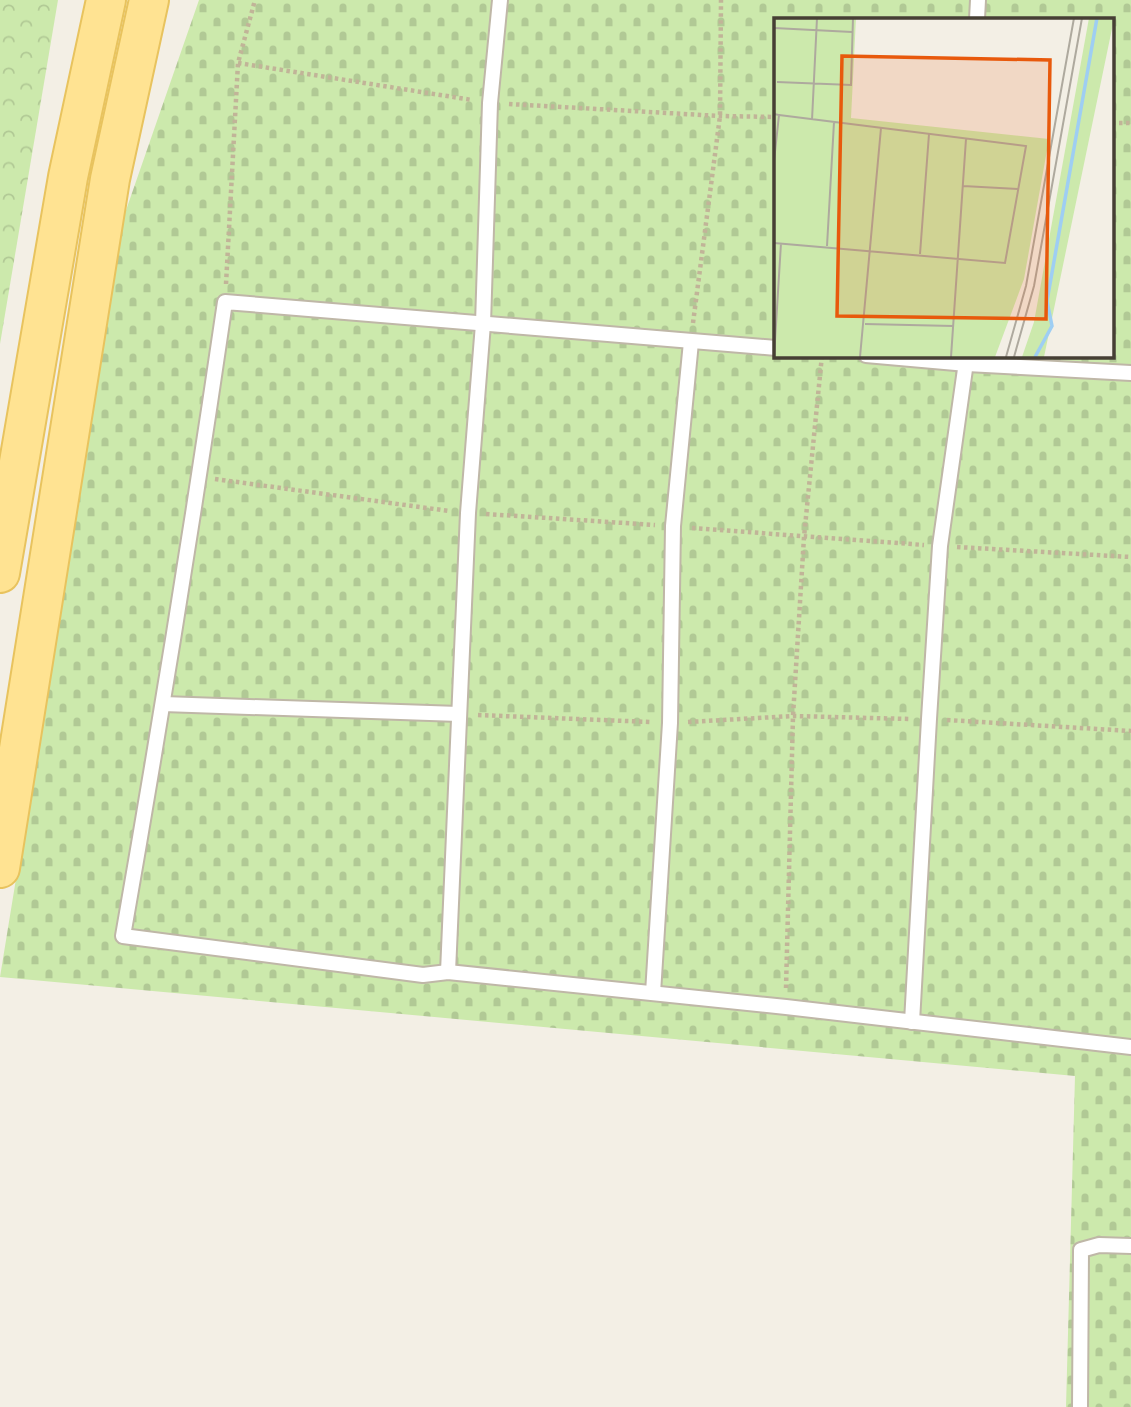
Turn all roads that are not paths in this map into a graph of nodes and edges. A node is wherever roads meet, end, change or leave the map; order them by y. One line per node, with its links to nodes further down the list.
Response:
1 (106, 0): 12 (main road)
2 (149, 0): 15 (main road)
3 (500, 0): 6 (lane)
4 (978, 0): 5 (lane)
5 (977, 18)
6 (483, 324): 7 (lane); 13 (lane); 14 (lane)
7 (691, 342): 8 (lane); 17 (lane)
8 (774, 348)
9 (906, 357): 10 (lane)
10 (967, 360): 11 (lane); 18 (lane)
11 (1131, 373)
12 (0, 573)
13 (163, 704): 14 (lane); 16 (lane)
14 (459, 714): 16 (lane)
15 (0, 868)
16 (448, 972): 17 (lane)
17 (653, 993): 18 (lane)
18 (912, 1023): 19 (lane)
19 (1131, 1047)
20 (1131, 1246): 21 (lane)
21 (1080, 1407)

